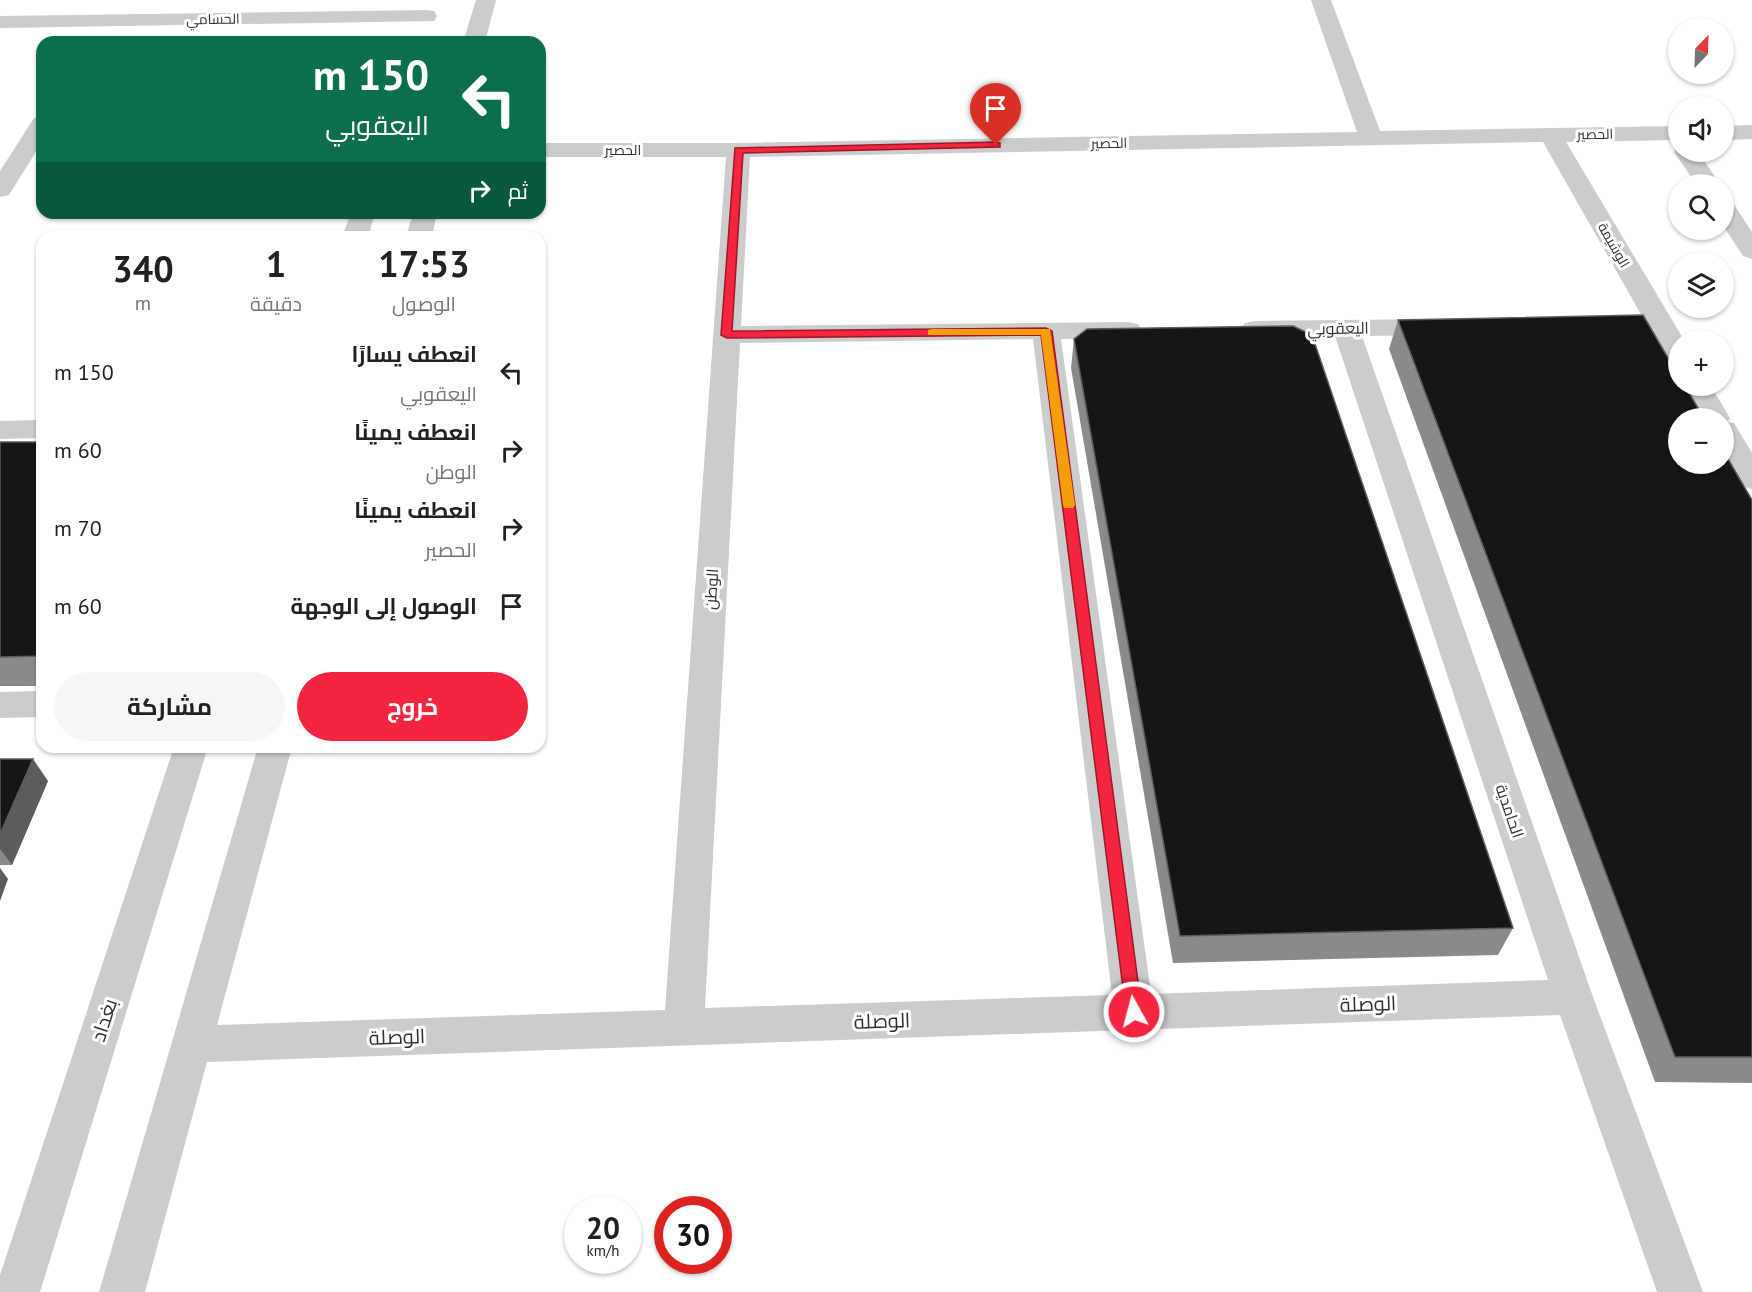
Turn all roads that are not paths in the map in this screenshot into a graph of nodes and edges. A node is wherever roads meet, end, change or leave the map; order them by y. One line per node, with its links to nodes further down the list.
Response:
1 (118, 0): 5 (street)
2 (486, 0): 8 (street)
3 (1321, 0): 13 (street)
4 (425, 16): 5 (street, الحسامي)
5 (106, 20): 6 (street, الحسامي); 7 (street)
6 (0, 22)
7 (96, 36)
8 (476, 36)
9 (1752, 132): 11 (street)
10 (36, 133): 17 (street)
11 (1734, 133)
12 (1550, 135): 13 (street, الحصير); 14 (street, الحصير); 20 (street, الوشيمة)
13 (1371, 138): 16 (street, الحصير)
14 (1668, 139)
15 (546, 150): 16 (street, الحصير)
16 (738, 150): 27 (street, الوطن)
17 (0, 190)
18 (1734, 223): 19 (street)
19 (1752, 251)
20 (1661, 324): 21 (street); 28 (street, الوشيمة)
21 (1579, 325)
22 (1463, 326): 23 (street, اليعقوبي)
23 (1346, 328): 24 (street, اليعقوبي); 37 (street, الحامدية)
24 (1226, 329)
25 (1154, 330): 26 (street)
26 (1046, 331): 27 (street); 38 (street)
27 (727, 335): 39 (street, الوطن)
28 (1668, 336)
29 (36, 429): 30 (street)
30 (0, 430)
31 (1734, 448): 32 (street)
32 (1752, 479)
33 (36, 704): 34 (street)
34 (0, 705)
35 (189, 753): 41 (street, بغداد)
36 (273, 753): 40 (street)
37 (1573, 997): 38 (street, الوصلة); 43 (street, الحامدية)
38 (1134, 1012): 39 (street, الوصلة)
39 (684, 1028): 40 (street, الوصلة)
40 (192, 1044): 42 (street)
41 (17, 1292)
42 (122, 1292)
43 (1680, 1292)

